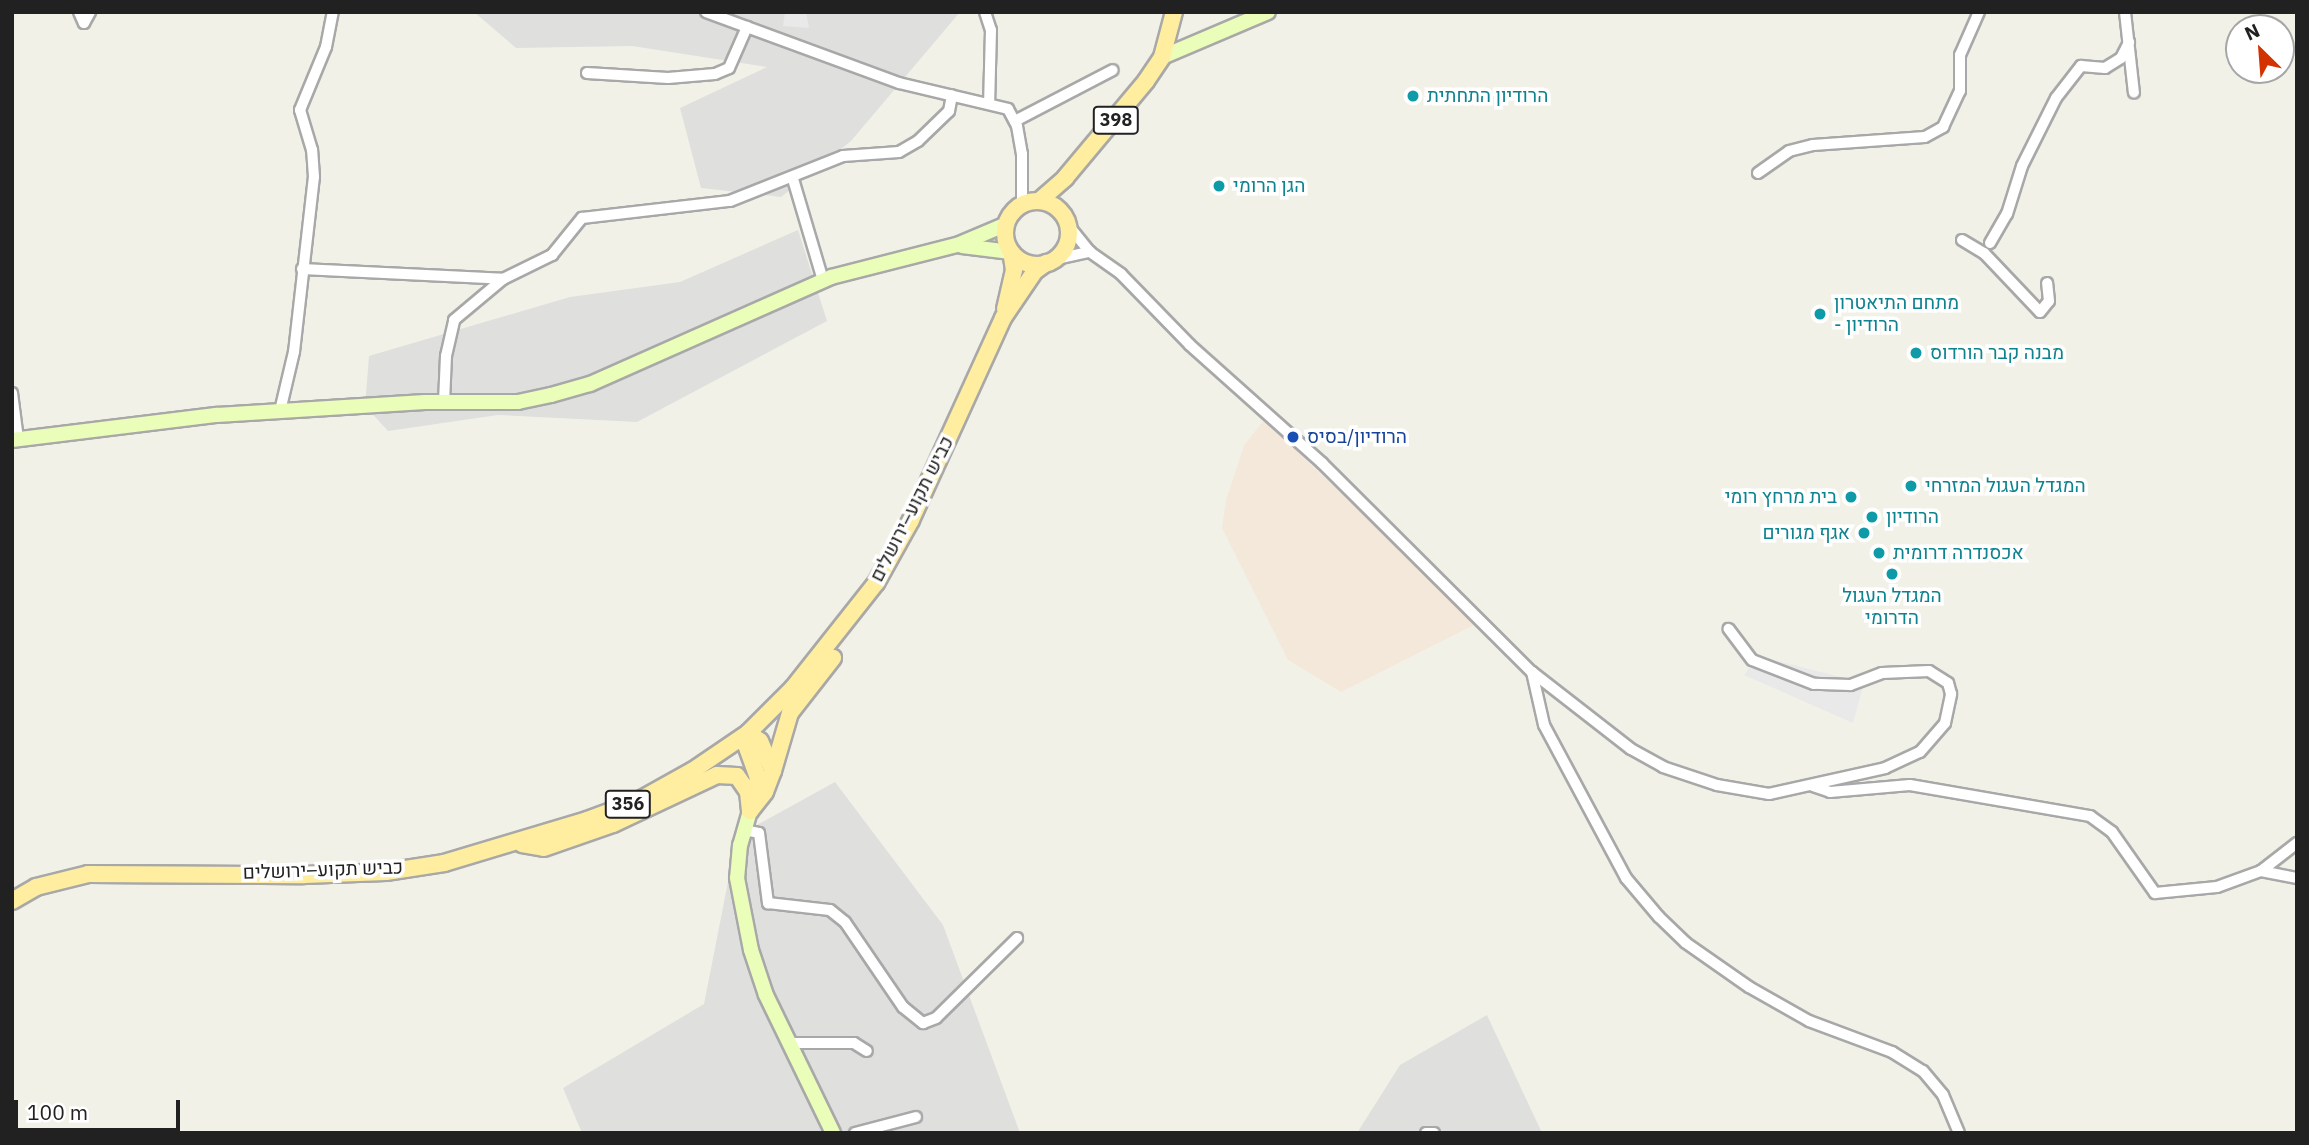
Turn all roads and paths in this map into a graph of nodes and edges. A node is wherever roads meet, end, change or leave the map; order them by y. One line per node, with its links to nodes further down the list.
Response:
1 (79, 12): 2 (street)
2 (90, 12)
3 (333, 12): 33 (street)
4 (706, 12): 10 (street)
5 (985, 12): 17 (street)
6 (1174, 12): 12 (main road, 398)
7 (1268, 12): 12 (street)
8 (1979, 12): 19 (street)
9 (2126, 12): 11 (street)
10 (747, 27): 14 (street); 16 (street)
11 (2129, 42): 15 (street); 28 (street)
12 (1162, 57): 20 (main road, 398)
13 (1114, 70): 18 (street)
14 (587, 74)
15 (2134, 93)
16 (952, 95): 17 (street); 21 (street)
17 (989, 104): 18 (street)
18 (1015, 121): 23 (street)
19 (1758, 173)
20 (1065, 178): 22 (main road, 398); 24 (main road, 398)
21 (793, 179): 34 (street); 35 (street)
22 (1039, 201): 23 (main road); 24 (main road)
23 (1022, 204): 25 (main road)
24 (1059, 209): 26 (main road)
25 (1007, 224): 29 (street); 30 (main road)
26 (1069, 225): 31 (street); 32 (main road)
27 (1962, 240): 36 (street)
28 (1990, 243)
29 (957, 246): 30 (street); 35 (street)
30 (1011, 252): 32 (main road); 37 (main road, כביש תקוע–ירושלים / 356)
31 (1090, 252): 32 (street); 44 (street)
32 (1051, 261): 37 (main road, כביש תקוע–ירושלים / 356)
33 (302, 269): 34 (street); 40 (street)
34 (503, 279): 39 (street)
35 (823, 280): 39 (street)
36 (2047, 282)
37 (1003, 318): 42 (main road, כביש תקוע–ירושלים / 356)
38 (12, 393): 41 (street)
39 (444, 402): 40 (street)
40 (280, 411): 41 (street)
41 (15, 440)
42 (860, 605): 45 (main road, כביש תקוע–ירושלים / 356); 46 (main road)
43 (1729, 629): 47 (street)
44 (1532, 672): 47 (street); 63 (street)
45 (748, 733): 46 (main road); 48 (main road); 50 (main road, כביש תקוע–ירושלים / 356)
46 (773, 771): 48 (main road)
47 (1812, 786): 52 (street)
48 (750, 811): 49 (street); 50 (main road)
49 (744, 830): 55 (street); 56 (street)
50 (519, 843): 54 (main road, כביש תקוע–ירושלים / 356)
51 (2297, 843): 52 (street)
52 (2261, 871): 53 (street)
53 (2297, 878)
54 (12, 901)
55 (1017, 938)
56 (791, 1043): 57 (street); 59 (street)
57 (867, 1051)
58 (916, 1117): 60 (street)
59 (833, 1133)
60 (855, 1133)
61 (1426, 1133): 62 (street)
62 (1434, 1133)
63 (1959, 1133)

